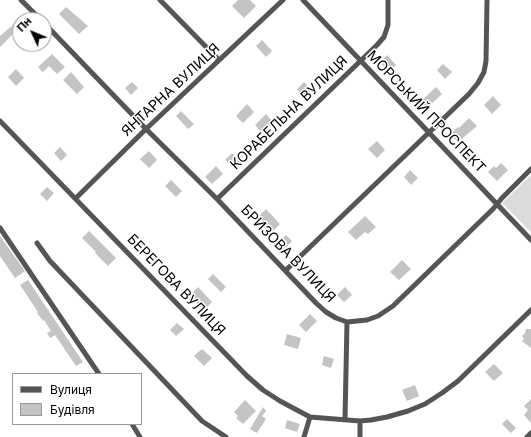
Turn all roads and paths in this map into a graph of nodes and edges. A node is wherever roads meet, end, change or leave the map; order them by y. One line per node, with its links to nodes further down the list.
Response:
1 (21, 0): 7 (street)
2 (160, 0): 9 (street)
3 (283, 0): 9 (street, ЯНТАРНА ВУЛИЦЯ)
4 (303, 0): 10 (street, МОРСЬКИЙ ПРОСПЕКТ)
5 (388, 0): 10 (street, КОРАБЕЛЬНА ВУЛИЦЯ)
6 (487, 0): 13 (street)
7 (33, 12)
8 (52, 31): 12 (street, БРИЗОВА ВУЛИЦЯ)
9 (219, 60): 12 (street, ЯНТАРНА ВУЛИЦЯ)
10 (361, 61): 13 (street, МОРСЬКИЙ ПРОСПЕКТ); 16 (street, КОРАБЕЛЬНА ВУЛИЦЯ)
11 (0, 121): 15 (street, БЕРЕГОВА ВУЛИЦЯ)
12 (146, 129): 15 (street, ЯНТАРНА ВУЛИЦЯ); 16 (street, БРИЗОВА ВУЛИЦЯ)
13 (428, 132): 17 (street, МОРСЬКИЙ ПРОСПЕКТ); 21 (street)
14 (531, 169): 17 (street, БРИЗОВА ВУЛИЦЯ)
15 (76, 198): 25 (street, БЕРЕГОВА ВУЛИЦЯ)
16 (217, 199): 21 (street, БРИЗОВА ВУЛИЦЯ)
17 (497, 204): 19 (street, МОРСЬКИЙ ПРОСПЕКТ); 23 (street, БРИЗОВА ВУЛИЦЯ)
18 (0, 228): 24 (street)
19 (531, 240)
20 (37, 242): 31 (street)
21 (286, 270): 23 (street, БРИЗОВА ВУЛИЦЯ)
22 (531, 310): 27 (street, БЕРЕГОВА ВУЛИЦЯ)
23 (348, 322): 26 (street)
24 (98, 373)
25 (310, 417): 26 (street, БЕРЕГОВА ВУЛИЦЯ); 32 (street)
26 (345, 420): 27 (street, БЕРЕГОВА ВУЛИЦЯ)
27 (360, 421): 33 (street)
28 (133, 425): 30 (street)
29 (531, 433): 34 (street)
30 (140, 437)
31 (226, 437)
32 (304, 437)
33 (360, 437)
34 (527, 437)

